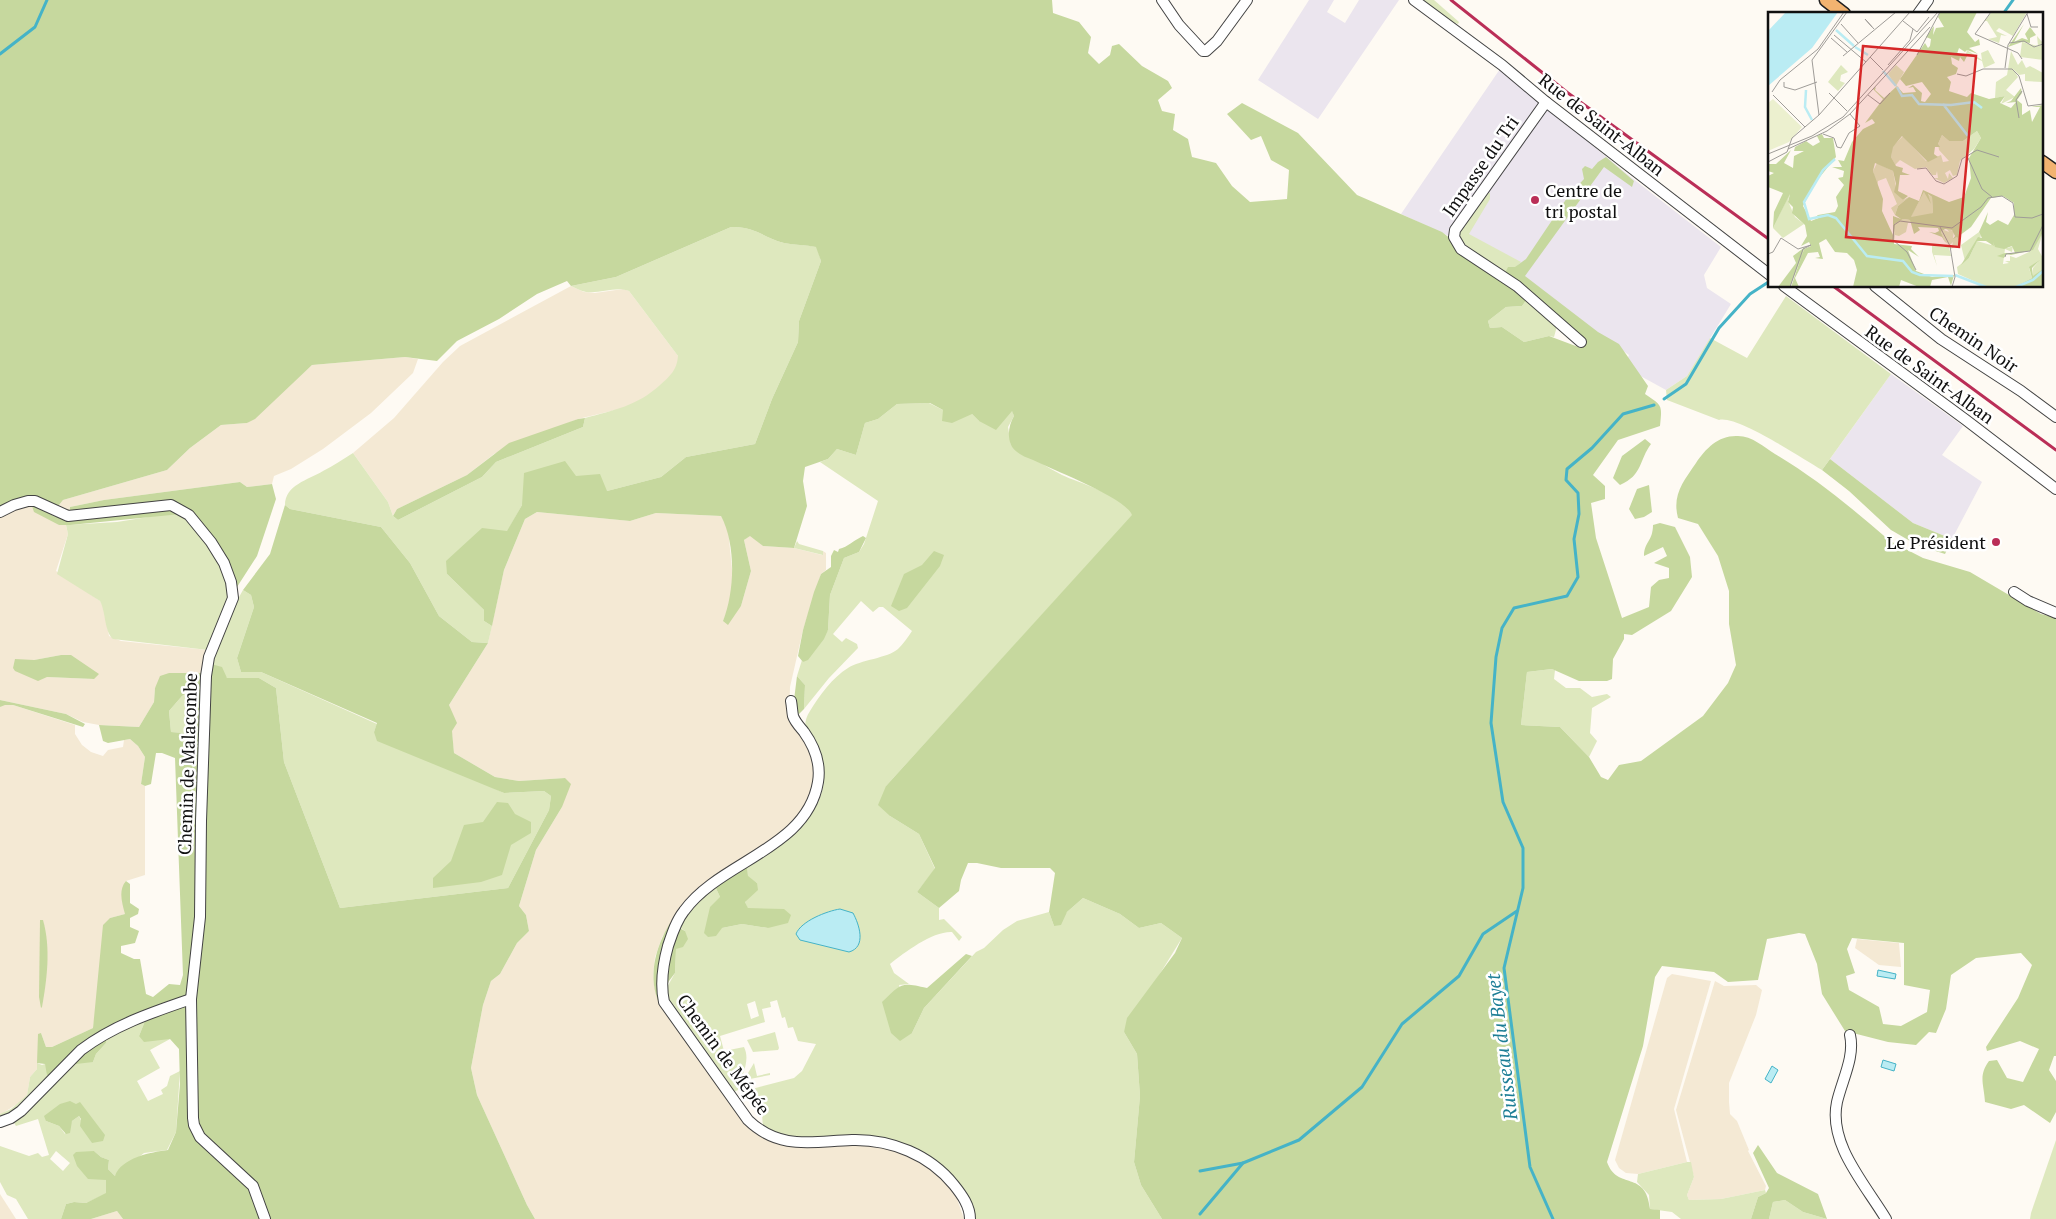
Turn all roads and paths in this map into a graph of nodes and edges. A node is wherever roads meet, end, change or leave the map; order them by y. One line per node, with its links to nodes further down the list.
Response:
1 (1162, 0): 2 (street)
2 (1247, 0)
3 (1414, 0): 8 (street, Rue de Saint-Alban)
4 (1826, 0): 6 (main road)
5 (1928, 0): 7 (street)
6 (1841, 12)
7 (1919, 12)
8 (1546, 102): 11 (street, Rue de Saint-Alban); 14 (street, Impasse du Tri)
9 (2044, 163): 10 (main road)
10 (2056, 172)
11 (1768, 273)
12 (1787, 288): 16 (street, Rue de Saint-Alban)
13 (1878, 288): 15 (street, Chemin Noir)
14 (1581, 342)
15 (2056, 417)
16 (2056, 489)
17 (0, 512): 21 (street, Chemin de Malacombe)
18 (2014, 592): 19 (street)
19 (2056, 613)
20 (792, 701): 25 (street, Chemin de Mépée)
21 (192, 998): 23 (street); 24 (street)
22 (1850, 1035): 26 (street)
23 (0, 1122)
24 (265, 1219)
25 (970, 1219)
26 (1886, 1219)

